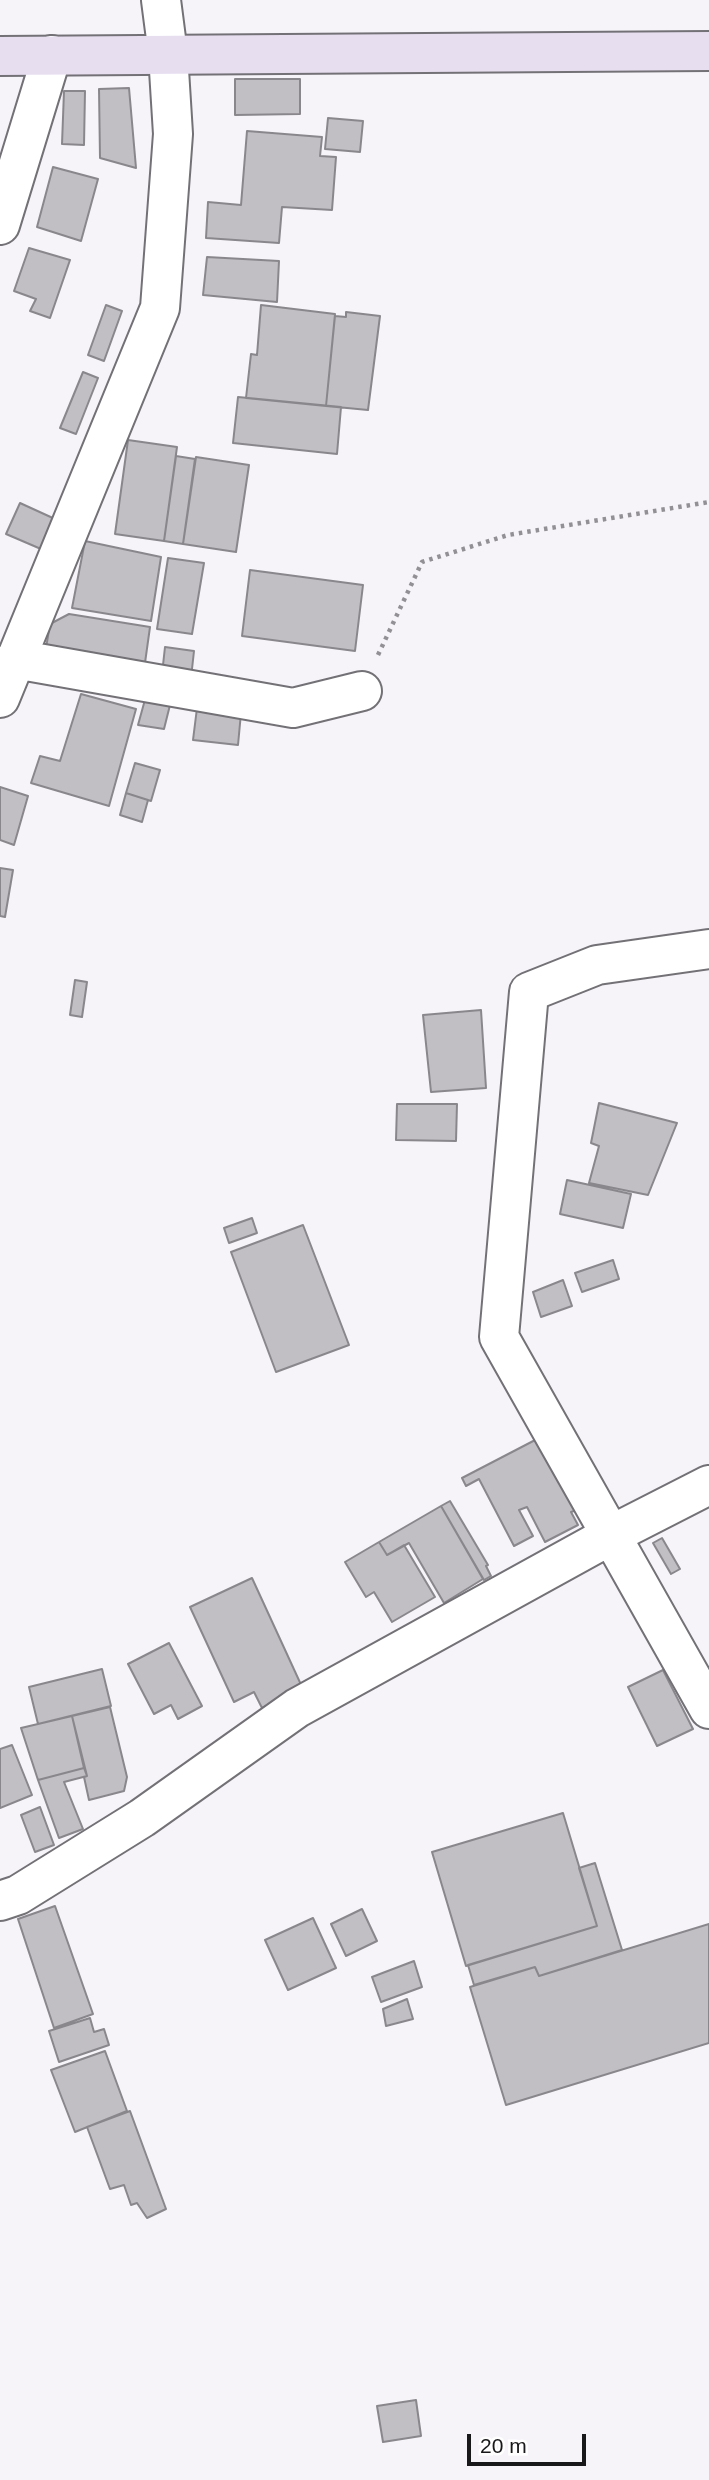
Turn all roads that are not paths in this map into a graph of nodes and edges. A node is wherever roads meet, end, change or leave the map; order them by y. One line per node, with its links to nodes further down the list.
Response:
1 (161, 0): 3 (street)
2 (709, 51): 3 (street)
3 (169, 54): 4 (street); 7 (street)
4 (52, 55): 5 (street); 6 (street)
5 (0, 56)
6 (0, 225)
7 (15, 659): 8 (street); 9 (street)
8 (362, 691)
9 (0, 698)
10 (709, 949): 12 (street)
11 (709, 1485): 12 (street)
12 (611, 1535): 13 (street); 14 (street)
13 (709, 1709)
14 (0, 1901)

